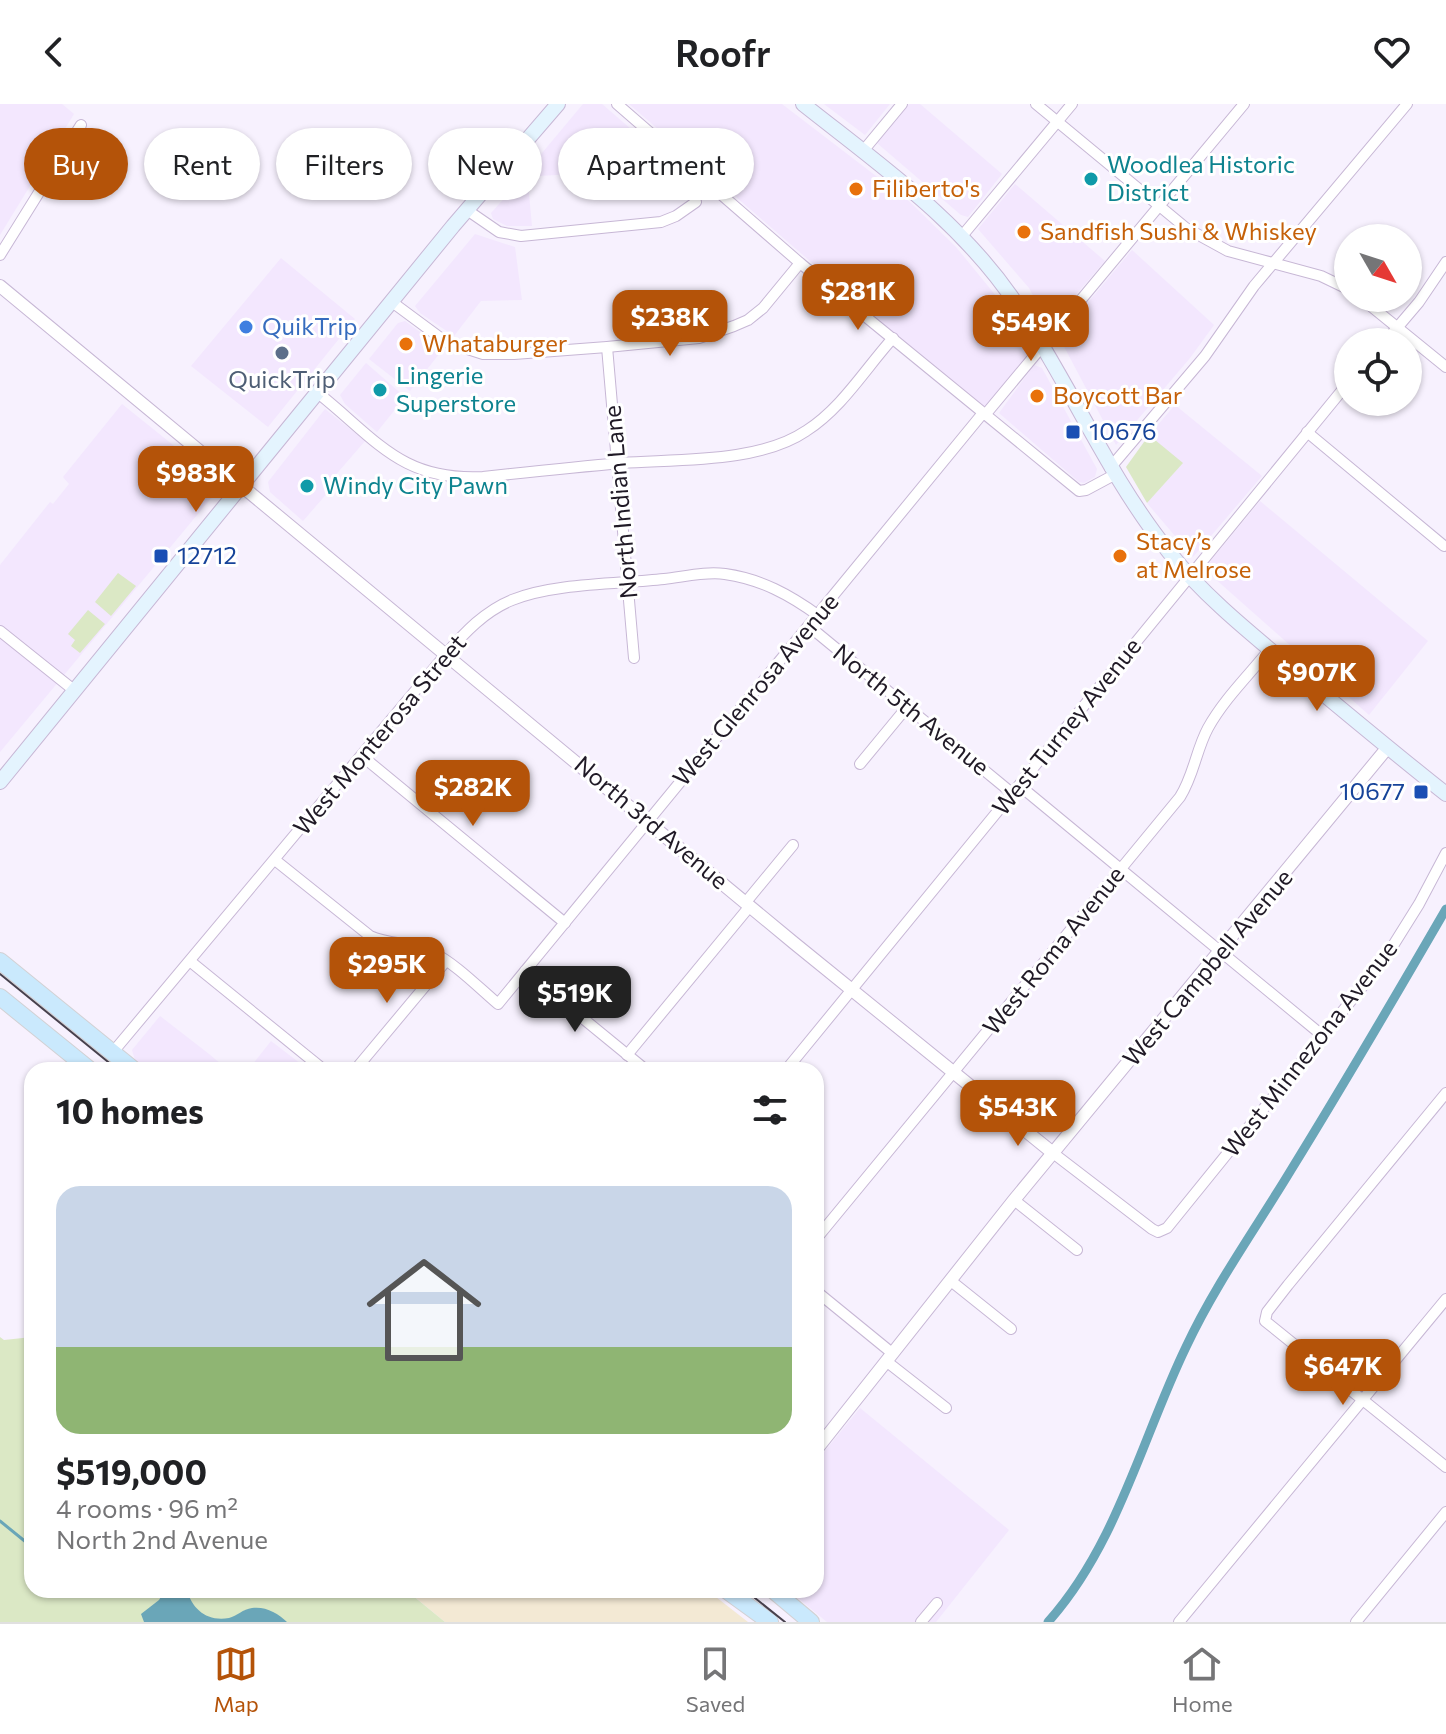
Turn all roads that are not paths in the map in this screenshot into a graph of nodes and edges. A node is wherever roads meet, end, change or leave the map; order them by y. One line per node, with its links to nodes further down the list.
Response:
1 (558, 104): 14 (main road)
2 (617, 104): 18 (street)
3 (803, 104): 11 (main road)
4 (902, 104): 11 (street)
5 (1036, 104): 9 (street)
6 (1072, 104): 9 (street)
7 (1244, 104): 13 (street, West Glenrosa Avenue)
8 (1407, 104): 19 (street)
9 (1057, 121): 13 (street); 15 (street)
10 (81, 125): 16 (street)
11 (863, 151): 15 (main road)
12 (696, 202): 14 (street)
13 (1158, 206): 19 (street); 27 (street, West Glenrosa Avenue)
14 (467, 210): 22 (main road)
15 (962, 236): 27 (main road)
16 (0, 255)
17 (1446, 262): 24 (street)
18 (800, 263): 25 (street); 26 (street)
19 (1273, 263): 20 (street); 34 (street)
20 (1334, 282)
21 (0, 286): 35 (street, North 3rd Avenue)
22 (392, 302): 26 (street); 29 (main road)
23 (1379, 312): 24 (street)
24 (1398, 327): 28 (street)
25 (893, 338): 31 (street); 33 (street)
26 (607, 347): 33 (street, North Indian Lane)
27 (1043, 347): 31 (street, West Glenrosa Avenue); 34 (main road)
28 (1446, 367)
29 (318, 393): 33 (street); 35 (main road)
30 (1334, 400): 32 (street, West Turney Avenue)
31 (984, 414): 34 (street); 39 (street, West Glenrosa Avenue)
32 (1307, 432): 36 (street); 37 (street, West Turney Avenue)
33 (617, 463): 38 (street, North Indian Lane)
34 (1112, 471): 37 (main road)
35 (243, 487): 43 (street, North 3rd Avenue); 45 (main road)
36 (1444, 546)
37 (1190, 576): 42 (main road); 51 (street, West Turney Avenue)
38 (629, 583): 39 (street, West Monterosa Street); 43 (street, West Monterosa Street); 44 (street, North Indian Lane)
39 (819, 616): 40 (street, West Glenrosa Avenue)
40 (810, 627): 46 (street, North 5th Avenue); 53 (street, West Glenrosa Avenue)
41 (0, 631): 45 (street)
42 (1270, 649): 47 (main road); 57 (street, West Roma Avenue)
43 (446, 654): 48 (street, West Monterosa Street); 53 (street, North 3rd Avenue)
44 (634, 658)
45 (75, 691): 50 (main road)
46 (907, 707): 49 (street); 51 (street, North 5th Avenue)
47 (1388, 747): 52 (main road); 60 (street, West Campbell Avenue)
48 (362, 756): 56 (street, West Monterosa Street); 59 (street)
49 (860, 764)
50 (0, 782)
51 (1016, 790): 57 (street, North 5th Avenue); 65 (street, West Turney Avenue)
52 (1446, 794)
53 (648, 821): 58 (street, North 3rd Avenue); 59 (street, West Glenrosa Avenue)
54 (793, 845): 58 (street)
55 (1446, 853): 67 (street, West Minnezona Avenue)
56 (275, 860): 62 (street); 63 (street, West Monterosa Street)
57 (1121, 869): 60 (street, North 5th Avenue); 76 (street, West Roma Avenue)
58 (748, 904): 65 (street, North 3rd Avenue); 69 (street)
59 (565, 923): 64 (street, West Glenrosa Avenue)
60 (1221, 952): 67 (street, North 5th Avenue); 78 (street, West Campbell Avenue)
61 (0, 961): 68 (main road)
62 (446, 961): 64 (street, West Glenrosa Avenue); 73 (street)
63 (191, 962): 68 (street, West Monterosa Street); 72 (street)
64 (525, 971): 69 (street)
65 (852, 990): 75 (street, West Turney Avenue); 76 (street, North 3rd Avenue)
66 (0, 997): 70 (main road)
67 (1323, 1036): 81 (street, West Minnezona Avenue)
68 (113, 1052): 71 (main road)
69 (627, 1055): 74 (street)
70 (80, 1062)
71 (125, 1062)
72 (314, 1062)
73 (362, 1062)
74 (636, 1062)
75 (793, 1062)
76 (954, 1073): 78 (street, North 3rd Avenue); 80 (street, West Roma Avenue)
77 (1446, 1093): 88 (street)
78 (1053, 1153): 79 (street, West Campbell Avenue); 81 (street, North 3rd Avenue)
79 (1014, 1200): 82 (street); 83 (street, West Campbell Avenue)
80 (824, 1229)
81 (1158, 1232)
82 (1077, 1250)
83 (951, 1281): 86 (street); 87 (street, West Campbell Avenue)
84 (824, 1298): 87 (street)
85 (1446, 1299): 88 (street)
86 (1011, 1329)
87 (889, 1357): 89 (street); 90 (street, West Campbell Avenue)
88 (1362, 1400): 91 (street); 99 (street)
89 (946, 1408)
90 (824, 1440)
91 (1446, 1467)
92 (1446, 1512): 100 (street)
93 (737, 1598): 96 (main road)
94 (782, 1598): 97 (main road)
95 (937, 1603): 98 (street)
96 (770, 1622)
97 (811, 1622)
98 (921, 1622)
99 (1179, 1622)
100 (1356, 1622)

